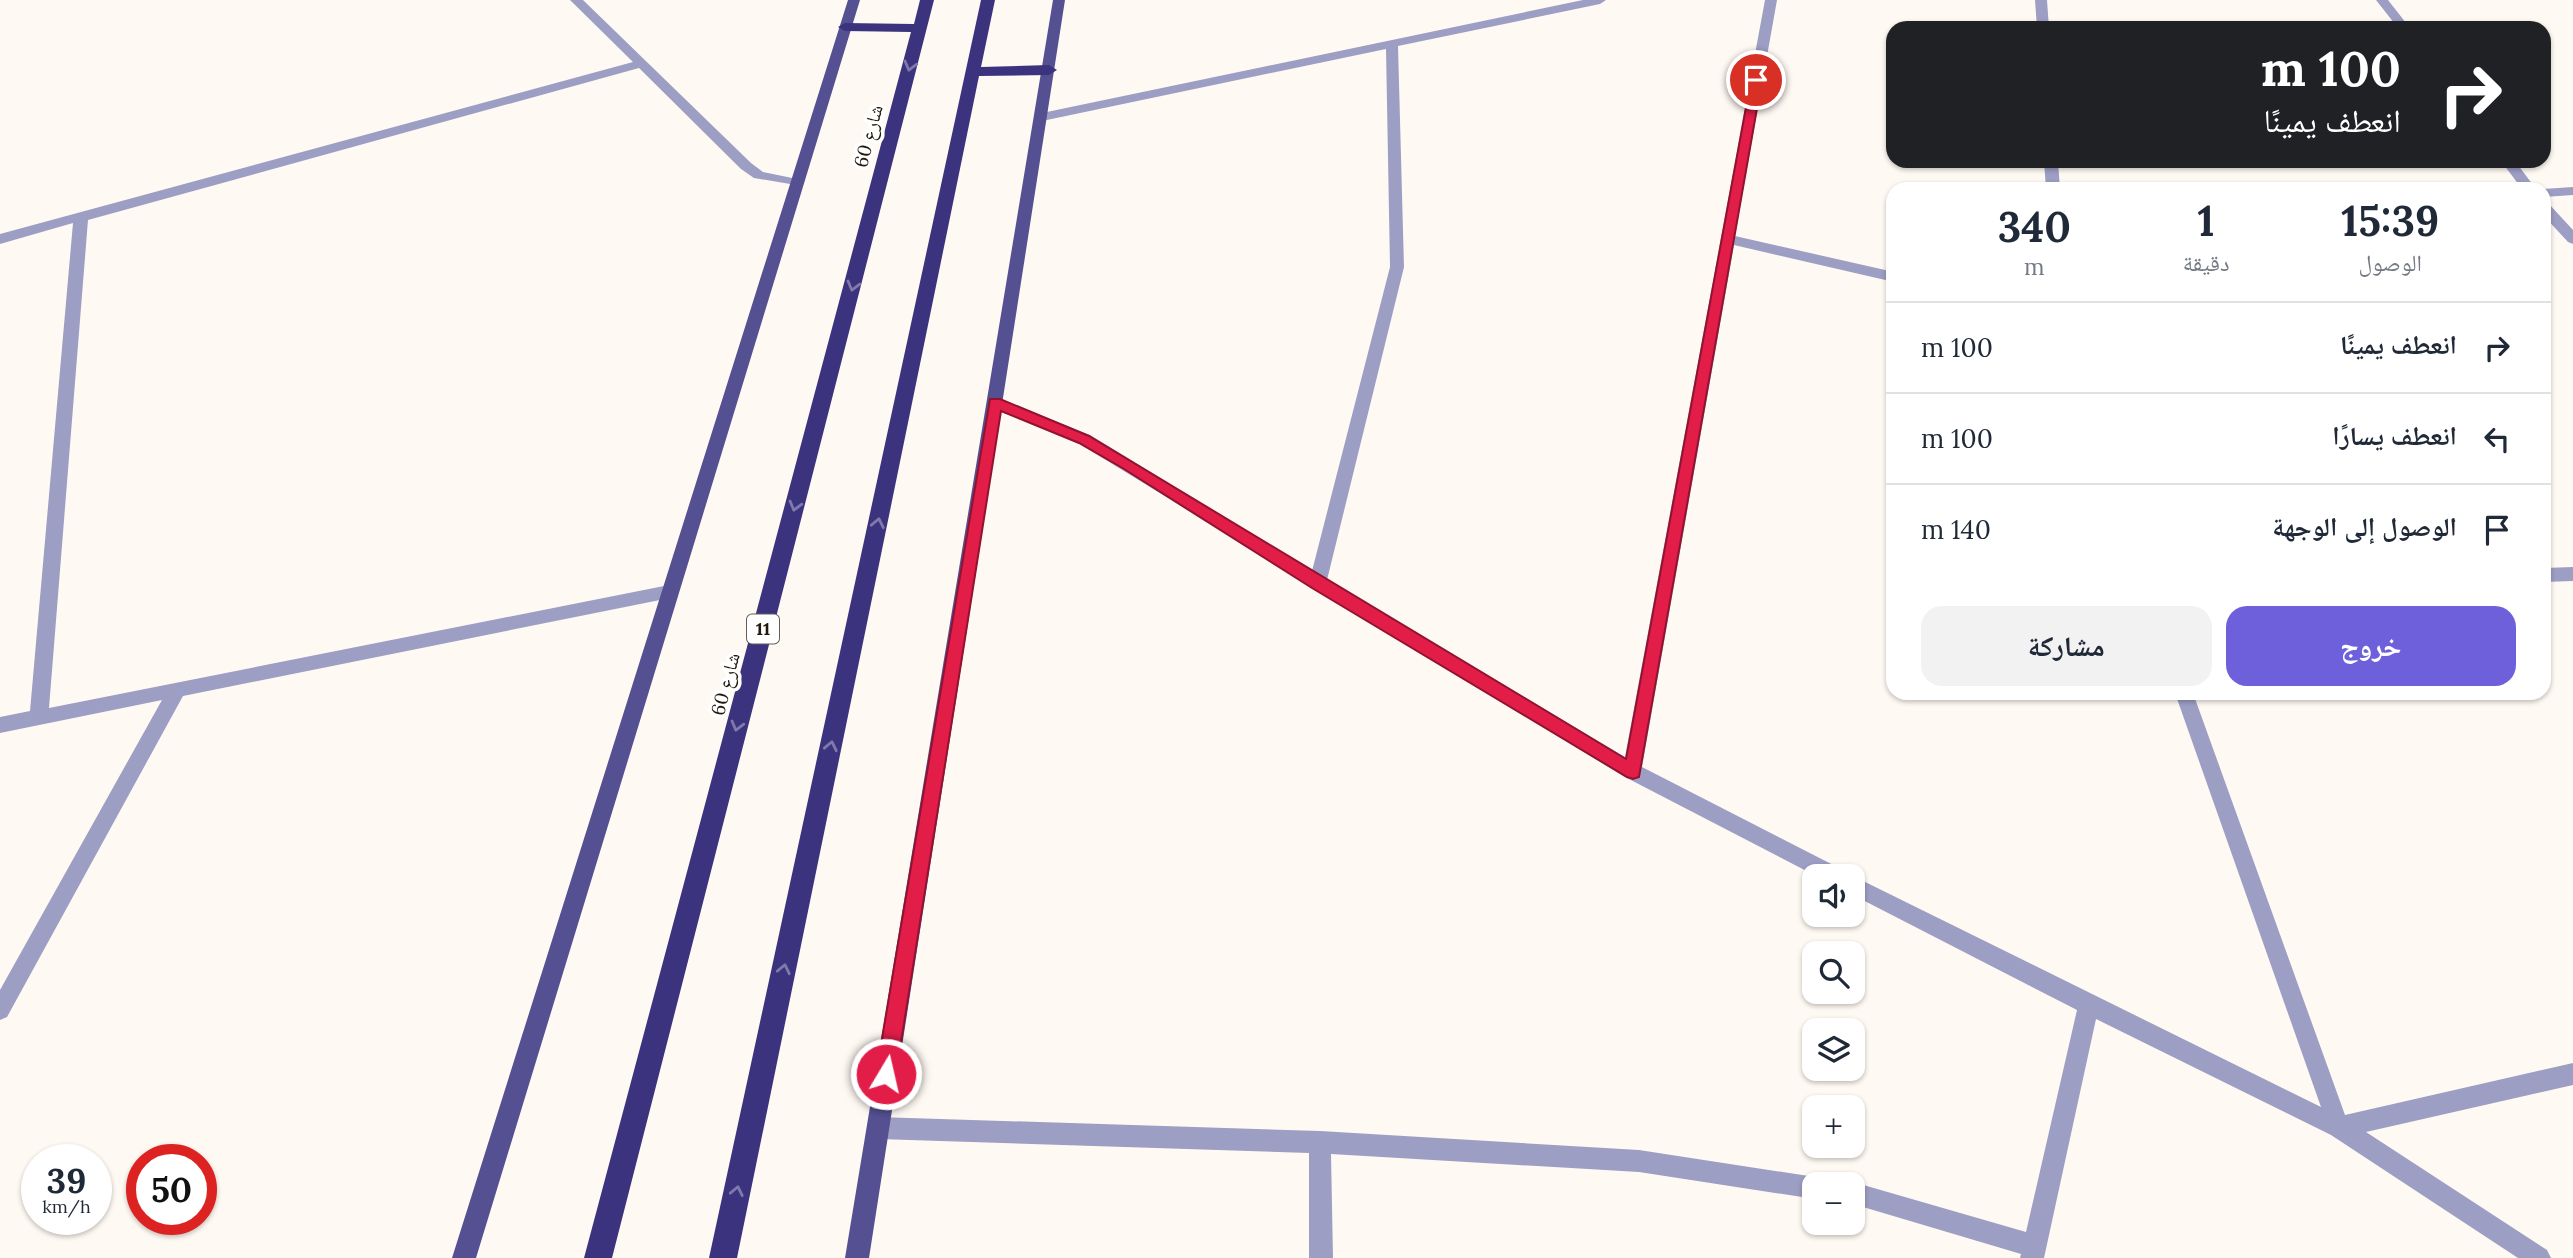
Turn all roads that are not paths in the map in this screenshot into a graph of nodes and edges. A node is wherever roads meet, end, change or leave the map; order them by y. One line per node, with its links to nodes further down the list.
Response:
1 (576, 0): 15 (street)
2 (854, 0): 12 (main road)
3 (927, 0): 13 (highway, شارع 60 / 11)
4 (988, 0): 17 (highway)
5 (1059, 0): 16 (main road)
6 (1600, 0): 14 (street)
7 (1771, 0): 25 (street)
8 (2041, 0): 10 (street)
9 (2382, 0): 11 (street)
10 (2042, 21)
11 (2398, 21)
12 (845, 27): 13 (highway); 19 (main road)
13 (920, 27): 50 (highway, شارع 60 / 11, one-way to 50)
14 (1392, 44): 18 (street); 31 (street)
15 (640, 64): 19 (street); 23 (street)
16 (1049, 70): 17 (highway); 18 (main road)
17 (973, 72): 51 (highway, one-way to 17)
18 (1041, 117): 28 (main road)
19 (797, 183): 32 (main road)
20 (2573, 191): 21 (street)
21 (2551, 192)
22 (2551, 215): 26 (street)
23 (81, 216): 24 (street); 35 (street)
24 (0, 239)
25 (1727, 239): 27 (street); 37 (street)
26 (2573, 239)
27 (1886, 274)
28 (995, 403): 31 (street); 44 (main road)
29 (2573, 574): 30 (street)
30 (2551, 575)
31 (1318, 583): 37 (street)
32 (669, 592): 33 (street); 49 (main road)
33 (178, 689): 35 (street); 41 (street)
34 (2186, 700): 43 (street)
35 (39, 716): 36 (street)
36 (0, 725)
37 (1633, 771): 38 (street)
38 (1813, 864)
39 (1865, 891): 40 (street)
40 (2089, 1005): 43 (street); 48 (street)
41 (0, 1010)
42 (2573, 1074): 43 (street)
43 (2339, 1127): 54 (street)
44 (877, 1128): 45 (street); 52 (main road)
45 (1320, 1142): 46 (street); 53 (street)
46 (1802, 1186)
47 (1865, 1198): 48 (street)
48 (2034, 1252)
49 (464, 1258)
50 (598, 1258)
51 (723, 1258)
52 (857, 1258)
53 (1321, 1258)
54 (2539, 1258)

